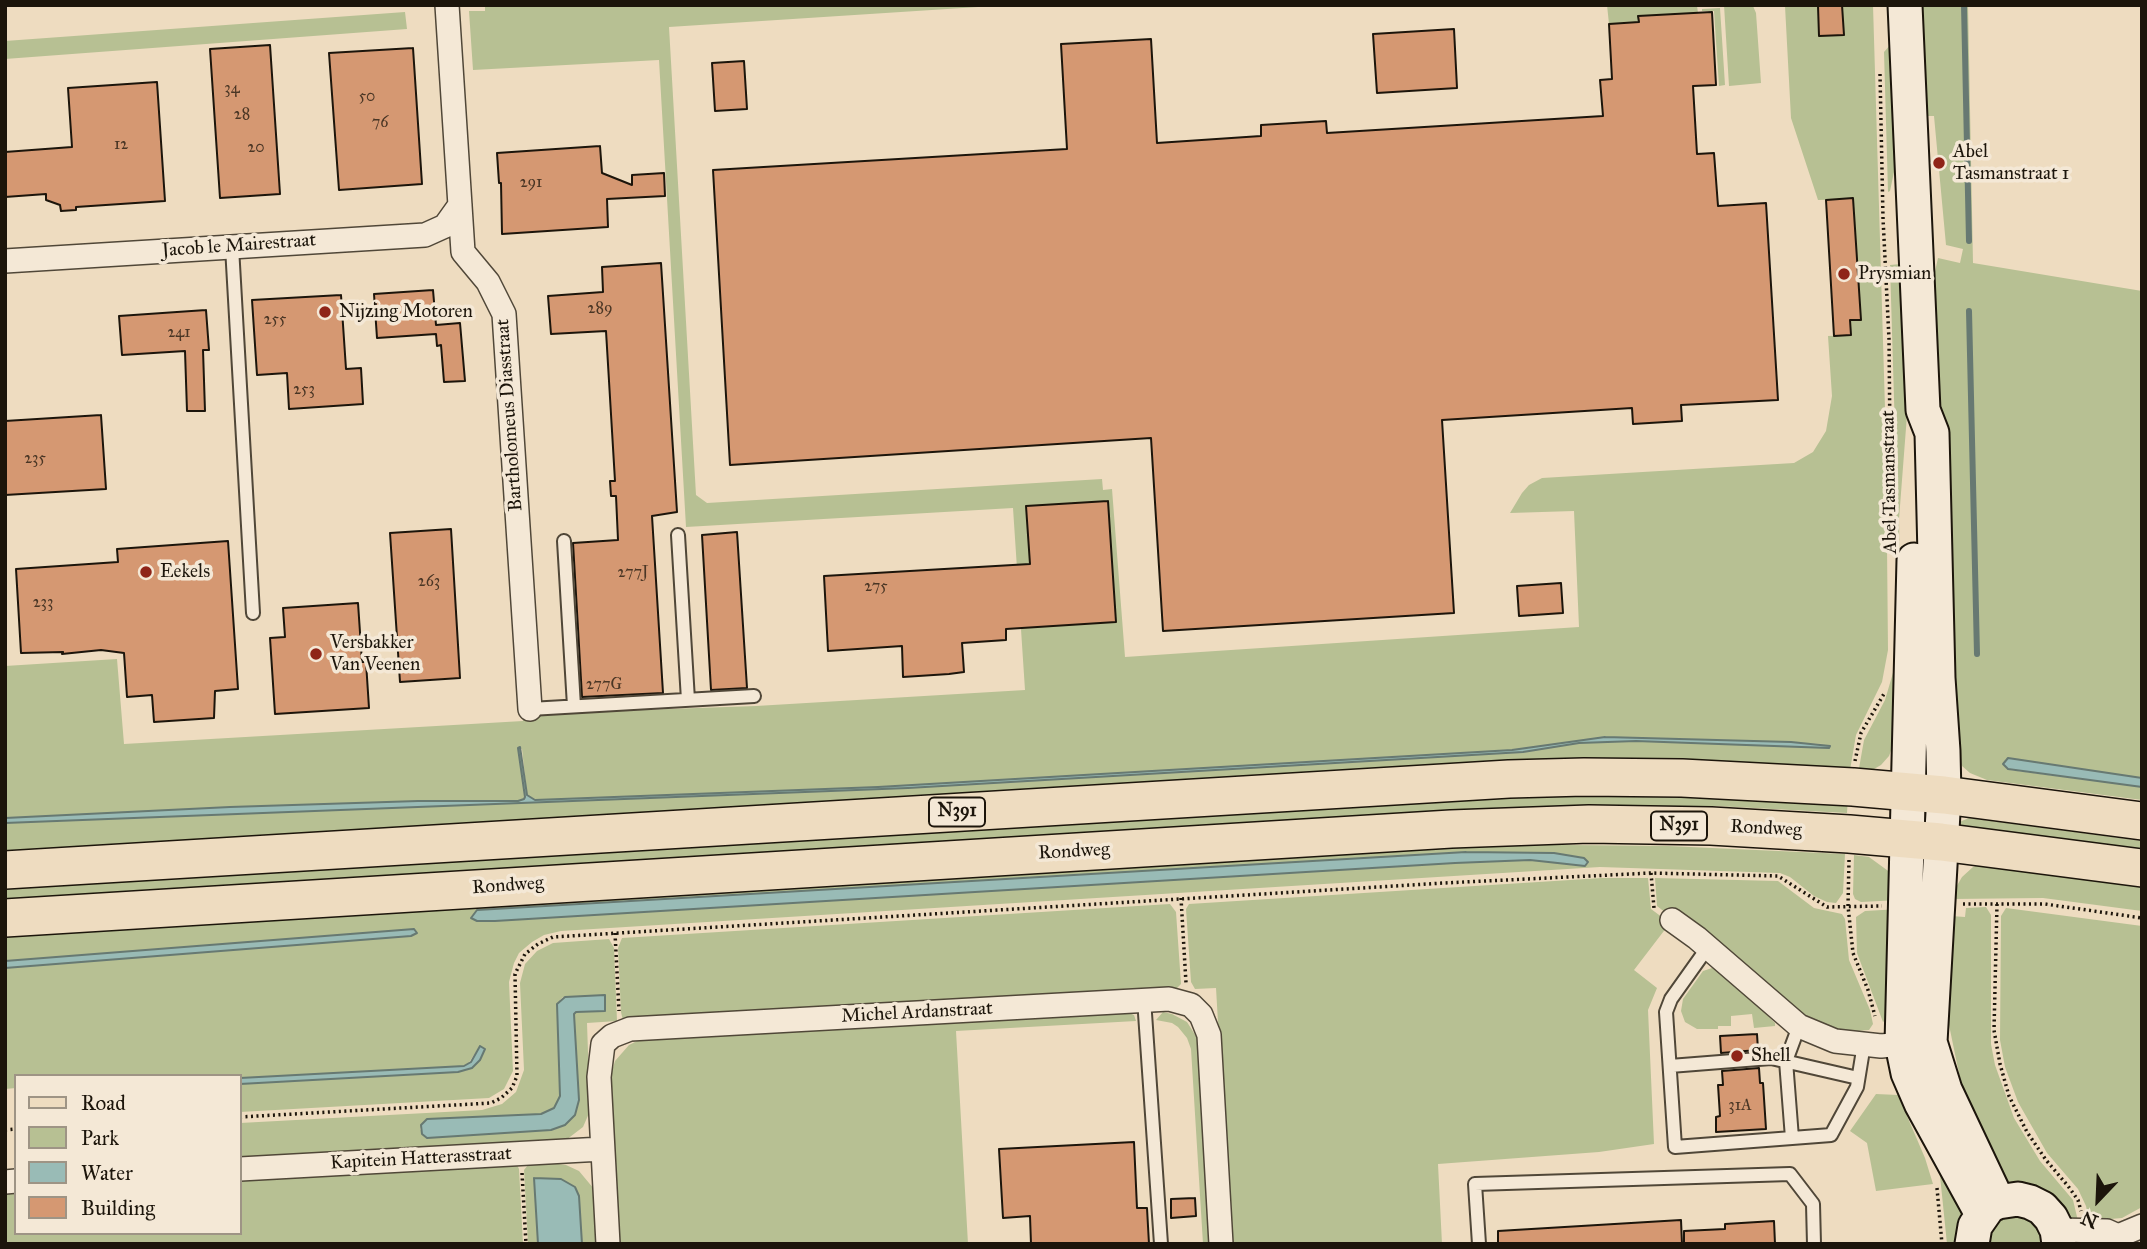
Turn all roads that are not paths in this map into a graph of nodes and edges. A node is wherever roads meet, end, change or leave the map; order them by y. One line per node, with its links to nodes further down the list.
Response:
1 (447, 5): 3 (street, Bartholomeus Diasstraat)
2 (1905, 5): 13 (street, Abel Tasmanstraat)
3 (460, 205): 4 (street, Jacob le Mairestraat); 12 (street, Bartholomeus Diasstraat)
4 (232, 247): 5 (street, Jacob le Mairestraat); 8 (lane)
5 (5, 261)
6 (678, 535): 10 (lane)
7 (564, 541): 11 (lane)
8 (253, 613)
9 (754, 696): 10 (lane, Bartholomeus Diasstraat)
10 (688, 700): 11 (lane, Bartholomeus Diasstraat)
11 (574, 706): 12 (lane, Bartholomeus Diasstraat)
12 (530, 709)
13 (1926, 794): 14 (main road, N391); 15 (street, Abel Tasmanstraat); 17 (main road, N391)
14 (2142, 821)
15 (1924, 841): 16 (main road, Rondweg / N391); 18 (main road, Rondweg / N391); 23 (street, Abel Tasmanstraat)
16 (2142, 868)
17 (5, 870)
18 (5, 918)
19 (1672, 920): 20 (street)
20 (1708, 947): 22 (street); 26 (lane)
21 (1144, 999): 29 (street, Michel Ardanstraat); 36 (lane); 37 (street, Michel Ardanstraat)
22 (1798, 1026): 24 (street); 25 (lane)
23 (1916, 1043): 24 (street); 31 (street, Abel Tasmanstraat)
24 (1864, 1044): 27 (lane)
25 (1786, 1061): 26 (lane); 27 (lane); 28 (lane)
26 (1670, 1066): 28 (lane)
27 (1858, 1078): 28 (lane)
28 (1792, 1139)
29 (603, 1149): 30 (street, Kapitein Hatterasstraat); 35 (street)
30 (242, 1169)
31 (1984, 1220): 33 (street)
32 (2142, 1226): 34 (street)
33 (2067, 1234): 34 (street)
34 (2114, 1240)
35 (608, 1244)
36 (1161, 1244)
37 (1221, 1244)
38 (1479, 1244): 39 (lane)
39 (1814, 1244)

